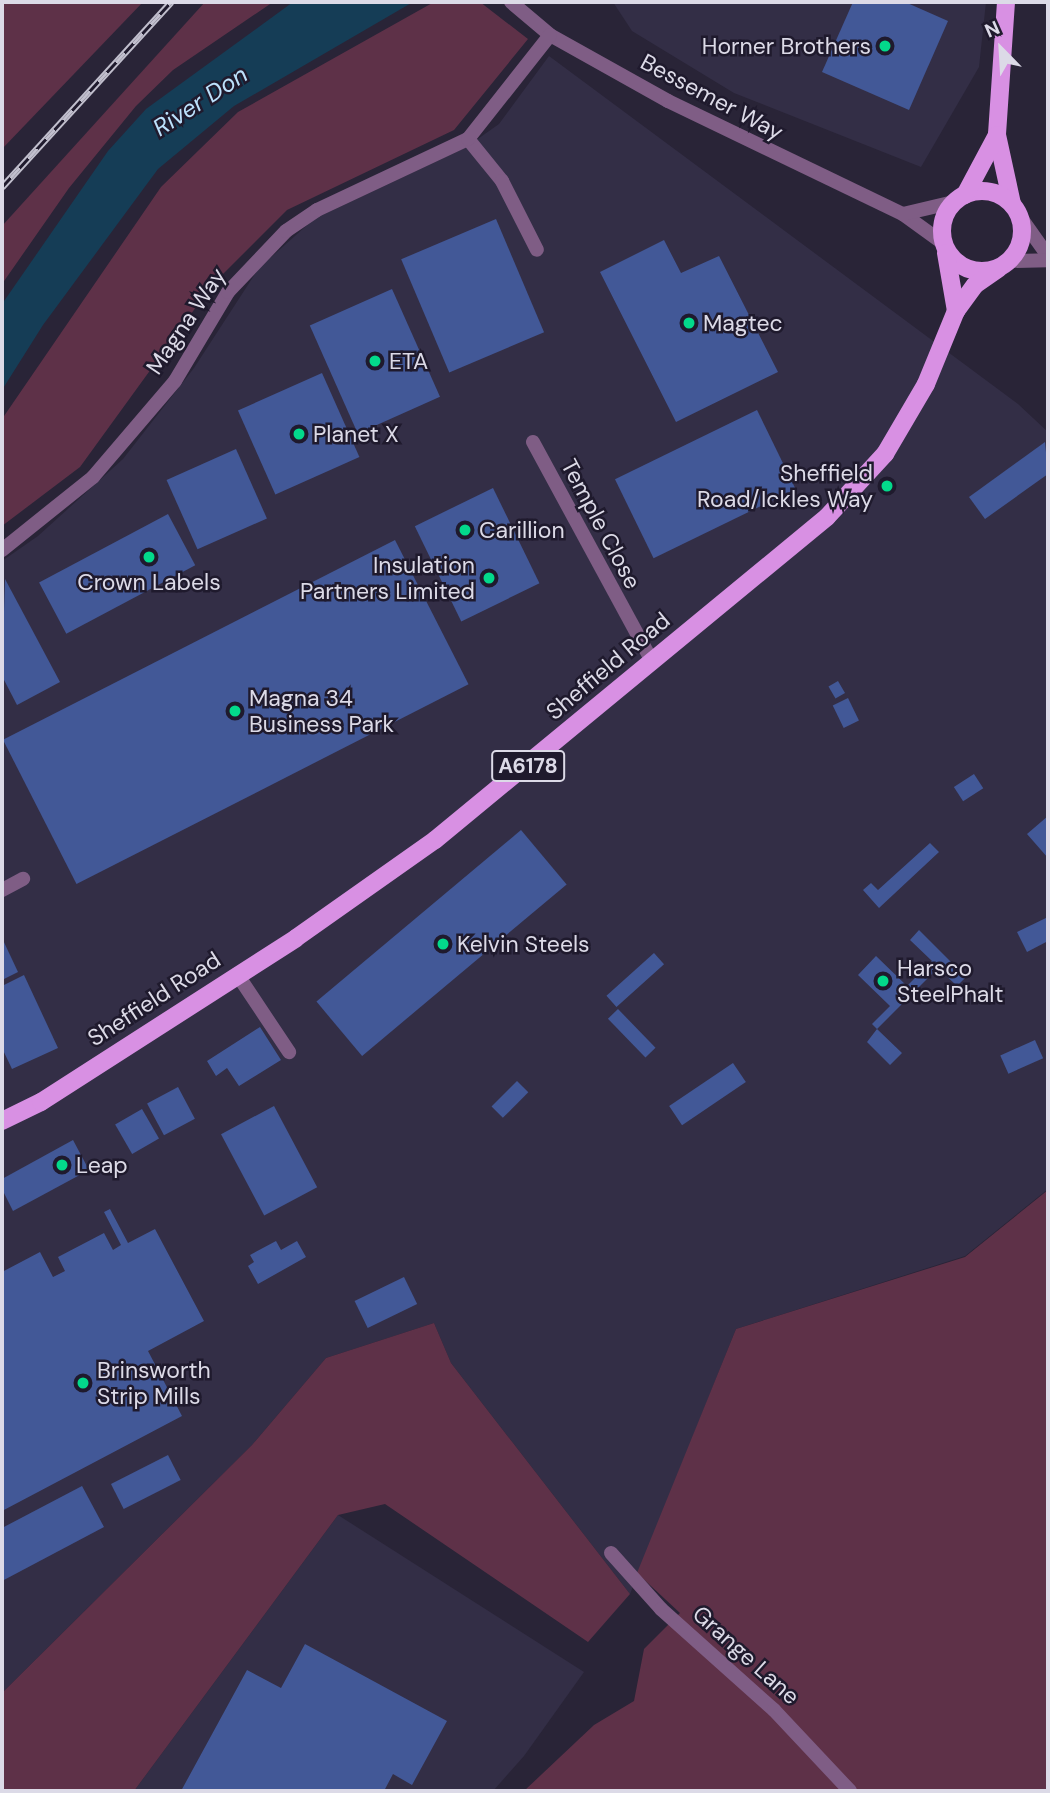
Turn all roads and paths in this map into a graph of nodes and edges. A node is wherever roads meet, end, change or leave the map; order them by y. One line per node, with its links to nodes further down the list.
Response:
1 (510, 2): 3 (street, Bessemer Way)
2 (1006, 2): 4 (main road)
3 (550, 35): 5 (street, Magna Way); 8 (street, Bessemer Way)
4 (997, 135): 6 (main road); 7 (main road)
5 (468, 139): 10 (street); 15 (street, Magna Way)
6 (960, 198): 7 (main road); 8 (street); 9 (main road)
7 (1015, 210): 11 (street); 12 (main road)
8 (903, 214): 9 (street, Bessemer Way)
9 (944, 246): 12 (main road); 13 (main road)
10 (537, 250)
11 (1048, 258): 12 (street)
12 (1004, 264): 13 (main road, Sheffield Road / A6178)
13 (957, 311): 16 (main road, Sheffield Road / A6178)
14 (533, 442): 16 (street, Temple Close)
15 (2, 550)
16 (652, 661): 19 (main road, Sheffield Road / A6178)
17 (23, 879): 18 (street)
18 (2, 890)
19 (237, 974): 20 (street); 21 (main road, Sheffield Road / A6178)
20 (289, 1052)
21 (2, 1121)
22 (611, 1553): 23 (street, Grange Lane)
23 (850, 1791)

